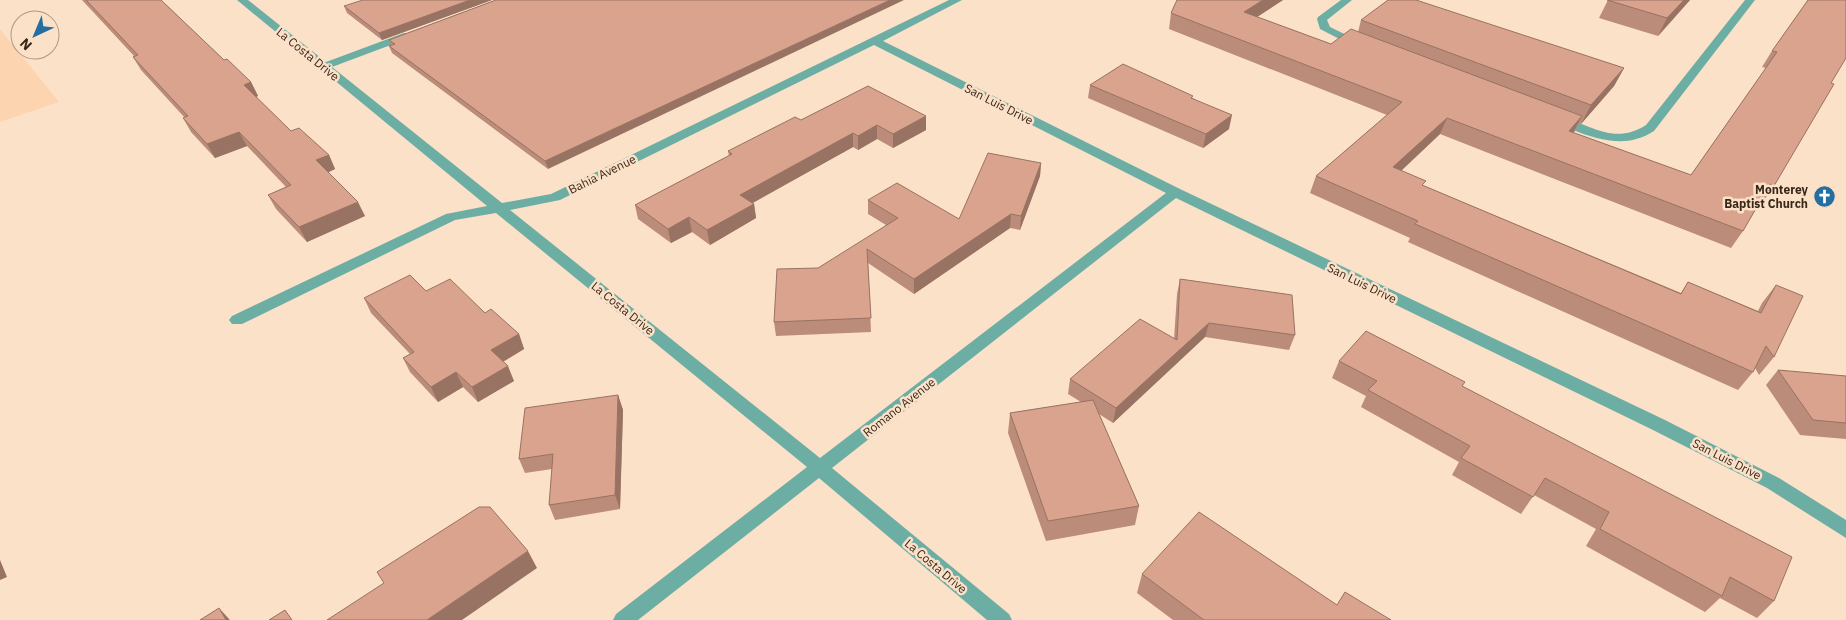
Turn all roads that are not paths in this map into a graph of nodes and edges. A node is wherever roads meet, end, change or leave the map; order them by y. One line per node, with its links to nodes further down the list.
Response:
1 (242, 0): 8 (street, La Costa Drive)
2 (957, 0): 6 (street, Bahia Avenue)
3 (1347, 0): 7 (street)
4 (1750, 0): 9 (street)
5 (423, 30): 8 (street)
6 (875, 41): 10 (street, San Luis Drive); 11 (street, Bahia Avenue)
7 (1373, 50)
8 (323, 67): 11 (street, La Costa Drive)
9 (1547, 116)
10 (1175, 192): 13 (street, Romano Avenue); 14 (street, San Luis Drive)
11 (500, 208): 12 (street, Bahia Avenue); 13 (street, La Costa Drive)
12 (237, 320)
13 (820, 468): 15 (street, Romano Avenue); 16 (street, La Costa Drive)
14 (1846, 530)
15 (622, 620)
16 (1002, 620)

